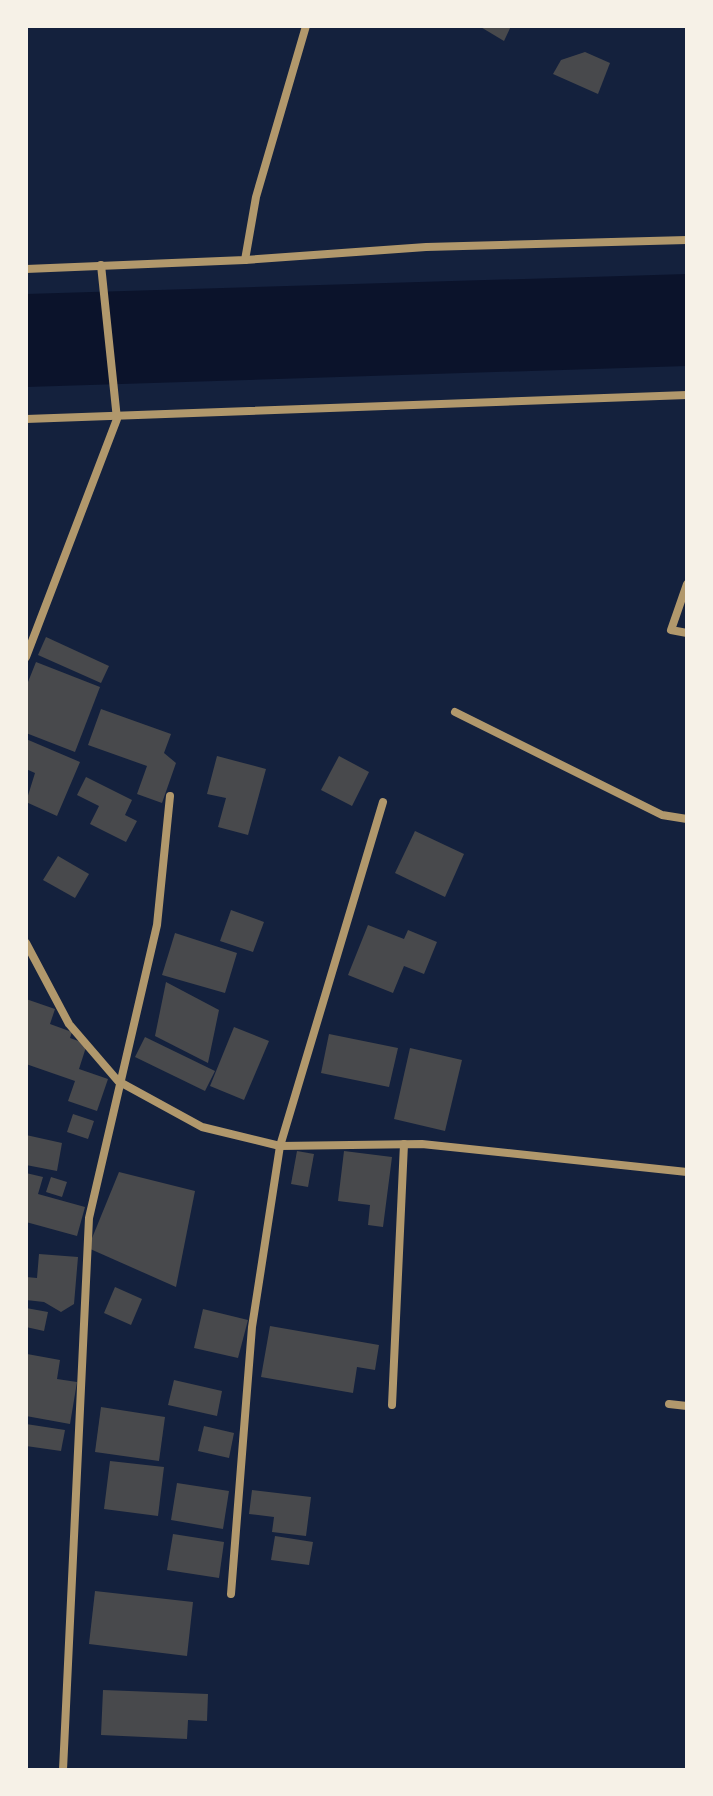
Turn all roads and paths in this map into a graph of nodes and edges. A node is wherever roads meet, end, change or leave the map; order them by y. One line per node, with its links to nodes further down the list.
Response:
1 (306, 26): 3 (street)
2 (687, 240): 3 (street)
3 (245, 260): 4 (street)
4 (101, 265): 5 (street); 8 (street)
5 (26, 269)
6 (687, 395): 8 (street)
7 (26, 419): 8 (street)
8 (117, 419): 11 (street)
9 (687, 584): 10 (street)
10 (687, 633)
11 (26, 657)
12 (455, 712): 15 (street)
13 (170, 796): 17 (street)
14 (383, 802): 19 (street)
15 (687, 819)
16 (26, 943): 17 (street)
17 (118, 1081): 19 (street); 25 (street)
18 (404, 1144): 19 (street); 20 (street); 22 (street)
19 (280, 1146): 24 (street)
20 (687, 1172)
21 (669, 1404): 23 (street)
22 (392, 1405)
23 (687, 1406)
24 (231, 1594)
25 (63, 1770)

